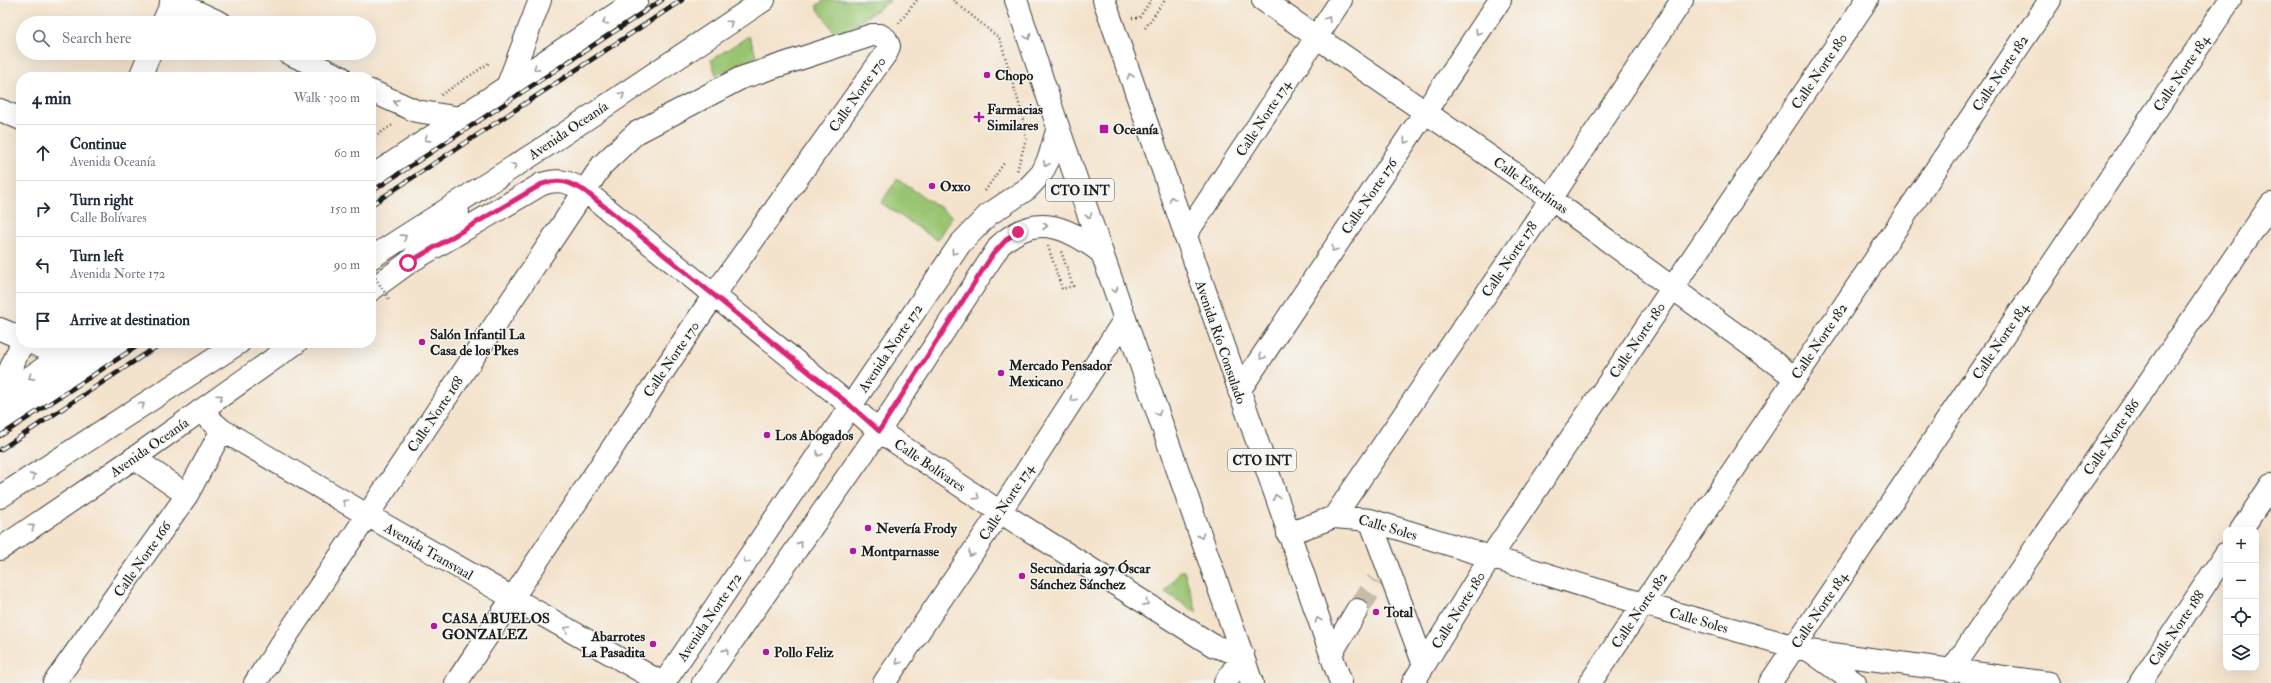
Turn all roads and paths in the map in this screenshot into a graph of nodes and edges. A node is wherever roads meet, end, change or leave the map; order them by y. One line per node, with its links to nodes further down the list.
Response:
1 (172, 0): 18 (main road); 19 (main road)
2 (540, 0): 28 (main road)
3 (637, 0): 28 (main road, one-way to 28)
4 (764, 0): 42 (main road, Avenida Oceanía, one-way to 4)
5 (917, 0): 22 (path)
6 (953, 0): 43 (path)
7 (1016, 0): 36 (main road, CTO INT, one-way to 36)
8 (1151, 0): 17 (path)
9 (1165, 0): 20 (path)
10 (1263, 0): 21 (main road, Calle Esterlinas)
11 (1341, 0): 21 (main road, Calle Norte 174, one-way to 11)
12 (1500, 0): 32 (main road, Calle Norte 176, one-way to 32)
13 (1682, 0): 46 (main road, Calle Norte 178)
14 (1867, 0): 55 (main road, Calle Norte 180)
15 (2050, 0): 69 (main road, Calle Norte 182)
16 (2230, 0): 95 (main road, Calle Norte 184)
17 (1108, 6): 49 (main road, Avenida Río Consulado / CTO INT, one-way to 17)
18 (166, 16)
19 (207, 16)
20 (1145, 28)
21 (1316, 37): 32 (main road, Calle Esterlinas); 49 (main road, Calle Norte 174)
22 (886, 39): 45 (main road, Calle Norte 168); 57 (main road, Calle Norte 170)
23 (147, 60): 26 (main road)
24 (303, 60): 27 (main road)
25 (489, 63): 30 (path)
26 (142, 72)
27 (330, 72)
28 (507, 88): 34 (main road)
29 (376, 93): 34 (main road, one-way to 29)
30 (437, 97)
31 (0, 110): 33 (main road)
32 (1426, 112): 46 (main road, Calle Esterlinas); 71 (main road, Calle Norte 176, one-way to 71)
33 (16, 117)
34 (460, 118): 38 (main road, one-way to 38)
35 (400, 120): 37 (path)
36 (1058, 127): 43 (main road, Avenida Norte 172, one-way to 43); 51 (main road, CTO INT, one-way to 51)
37 (376, 136)
38 (405, 154): 40 (main road); 41 (main road)
39 (1004, 163): 44 (path)
40 (376, 165)
41 (376, 174)
42 (486, 184): 52 (main road, Avenida Oceanía, one-way to 42); 53 (main road)
43 (1027, 188): 74 (main road, Avenida Norte 172, one-way to 74)
44 (987, 189)
45 (585, 191): 53 (main road, Calle Bolívares); 57 (main road, Calle Bolívares); 84 (main road, Calle Norte 168)
46 (1551, 198): 55 (main road, Calle Esterlinas); 85 (main road, Calle Norte 178)
47 (2271, 204): 99 (main road, Calle Norte 186)
48 (1039, 226): 50 (path); 51 (main road, one-way to 51); 78 (main road)
49 (1185, 236): 71 (main road, Avenida Río Consulado / CTO INT)
50 (1059, 244)
51 (1102, 253): 58 (main road, CTO INT, one-way to 58)
52 (376, 255)
53 (408, 263): 56 (main road)
54 (376, 284): 56 (path, bridge)
55 (1672, 288): 69 (main road, Calle Esterlinas); 91 (main road, Calle Norte 180)
56 (380, 294)
57 (714, 295): 74 (main road, Calle Bolívares); 92 (main road, Calle Norte 170)
58 (1125, 319): 83 (main road, Calle Norte 174, one-way to 83); 97 (main road, CTO INT, one-way to 97)
59 (0, 329): 60 (main road)
60 (16, 336)
61 (20, 348): 70 (main road)
62 (44, 348): 68 (main road)
63 (75, 348): 68 (main road)
64 (82, 348): 73 (main road)
65 (112, 348): 73 (main road)
66 (231, 348): 82 (main road, one-way to 66)
67 (289, 348): 75 (main road, Avenida Oceanía, one-way to 67)
68 (63, 356): 72 (main road, one-way to 72)
69 (1794, 377): 93 (main road, Calle Norte 182)
70 (0, 392)
71 (1239, 392): 88 (main road, Avenida Río Consulado / CTO INT, one-way to 71)
72 (0, 397)
73 (37, 398): 76 (main road)
74 (851, 406): 78 (main road, Calle Bolívares); 103 (main road, Avenida Norte 172, one-way to 103)
75 (200, 411): 77 (main road, Avenida Transvaal); 79 (main road, Avenida Oceanía)
76 (0, 422)
77 (222, 430): 81 (main road, Calle Norte 166); 84 (main road, Avenida Transvaal, one-way to 77)
78 (879, 431): 83 (main road, Calle Bolívares, one-way to 83); 104 (main road, one-way to 78)
79 (134, 458): 81 (main road); 89 (main road, Avenida Oceanía, one-way to 79)
80 (2271, 485): 87 (main road)
81 (187, 495): 100 (main road, Calle Norte 166)
82 (0, 497)
83 (1000, 512): 97 (main road, Calle Bolívares, one-way to 97); 105 (main road, Calle Norte 174, one-way to 105)
84 (367, 515): 92 (main road, Avenida Transvaal); 101 (main road, Calle Norte 168)
85 (1334, 517): 86 (main road, Calle Soles); 88 (main road, Calle Soles)
86 (1370, 520): 91 (main road, Calle Soles); 98 (main road)
87 (2243, 527)
88 (1288, 534): 96 (main road, Avenida Río Consulado / CTO INT, one-way to 88)
89 (0, 549)
90 (2223, 557): 114 (main road, Calle Norte 188)
91 (1490, 558): 93 (main road, Calle Soles); 98 (main road, Calle Norte 180)
92 (512, 598): 102 (main road, Calle Norte 170); 103 (main road, Avenida Transvaal, one-way to 92)
93 (1643, 604): 95 (main road, Calle Soles); 110 (main road, Calle Norte 182)
94 (1357, 610): 96 (main road)
95 (1802, 649): 99 (main road, Calle Soles); 111 (main road, Calle Norte 184); 112 (main road)
96 (1331, 654): 108 (main road, Avenida Río Consulado / CTO INT)
97 (1243, 655): 106 (main road); 107 (main road, CTO INT)
98 (1424, 665): 109 (main road, Calle Norte 180)
99 (1951, 671): 113 (main road, Calle Soles)
100 (54, 683)
101 (255, 683)
102 (456, 683)
103 (663, 683)
104 (703, 683)
105 (884, 683)
106 (1225, 683)
107 (1252, 683)
108 (1341, 683)
109 (1413, 683)
110 (1590, 683)
111 (1770, 683)
112 (1855, 683)
113 (2049, 683)
114 (2140, 683)

